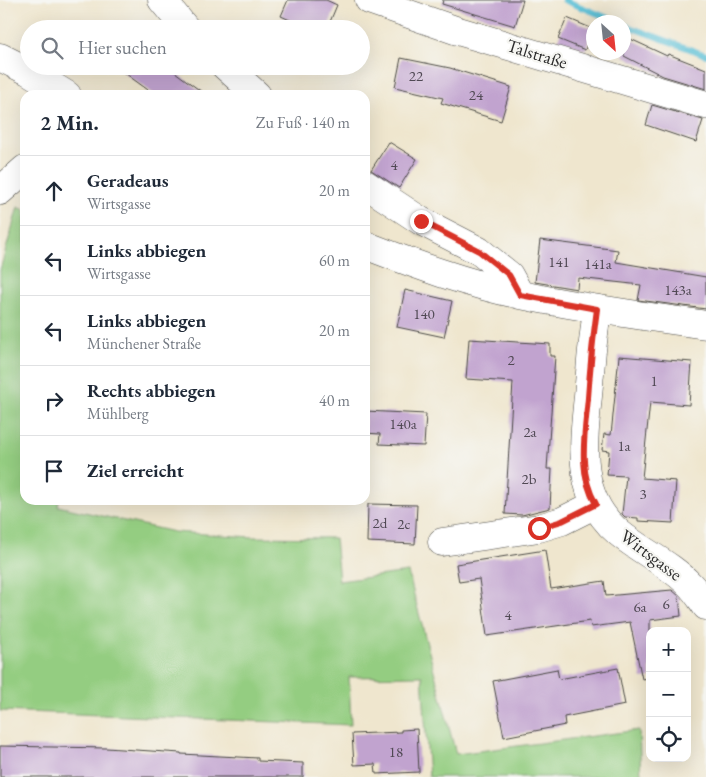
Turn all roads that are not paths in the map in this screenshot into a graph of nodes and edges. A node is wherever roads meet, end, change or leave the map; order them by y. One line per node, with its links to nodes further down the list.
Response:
1 (162, 0): 3 (street)
2 (369, 0): 10 (street, Talstraße)
3 (179, 20)
4 (0, 57): 5 (street)
5 (20, 67)
6 (34, 75): 8 (street)
7 (235, 75): 9 (street)
8 (59, 90)
9 (251, 90)
10 (706, 105)
11 (20, 173): 13 (street)
12 (370, 188): 15 (street)
13 (0, 190)
14 (370, 247): 15 (street)
15 (520, 295): 16 (street)
16 (597, 309): 17 (street); 18 (street, Wirtsgasse)
17 (706, 325)
18 (596, 504): 19 (street); 20 (street, Wirtsgasse)
19 (442, 542)
20 (706, 606)

